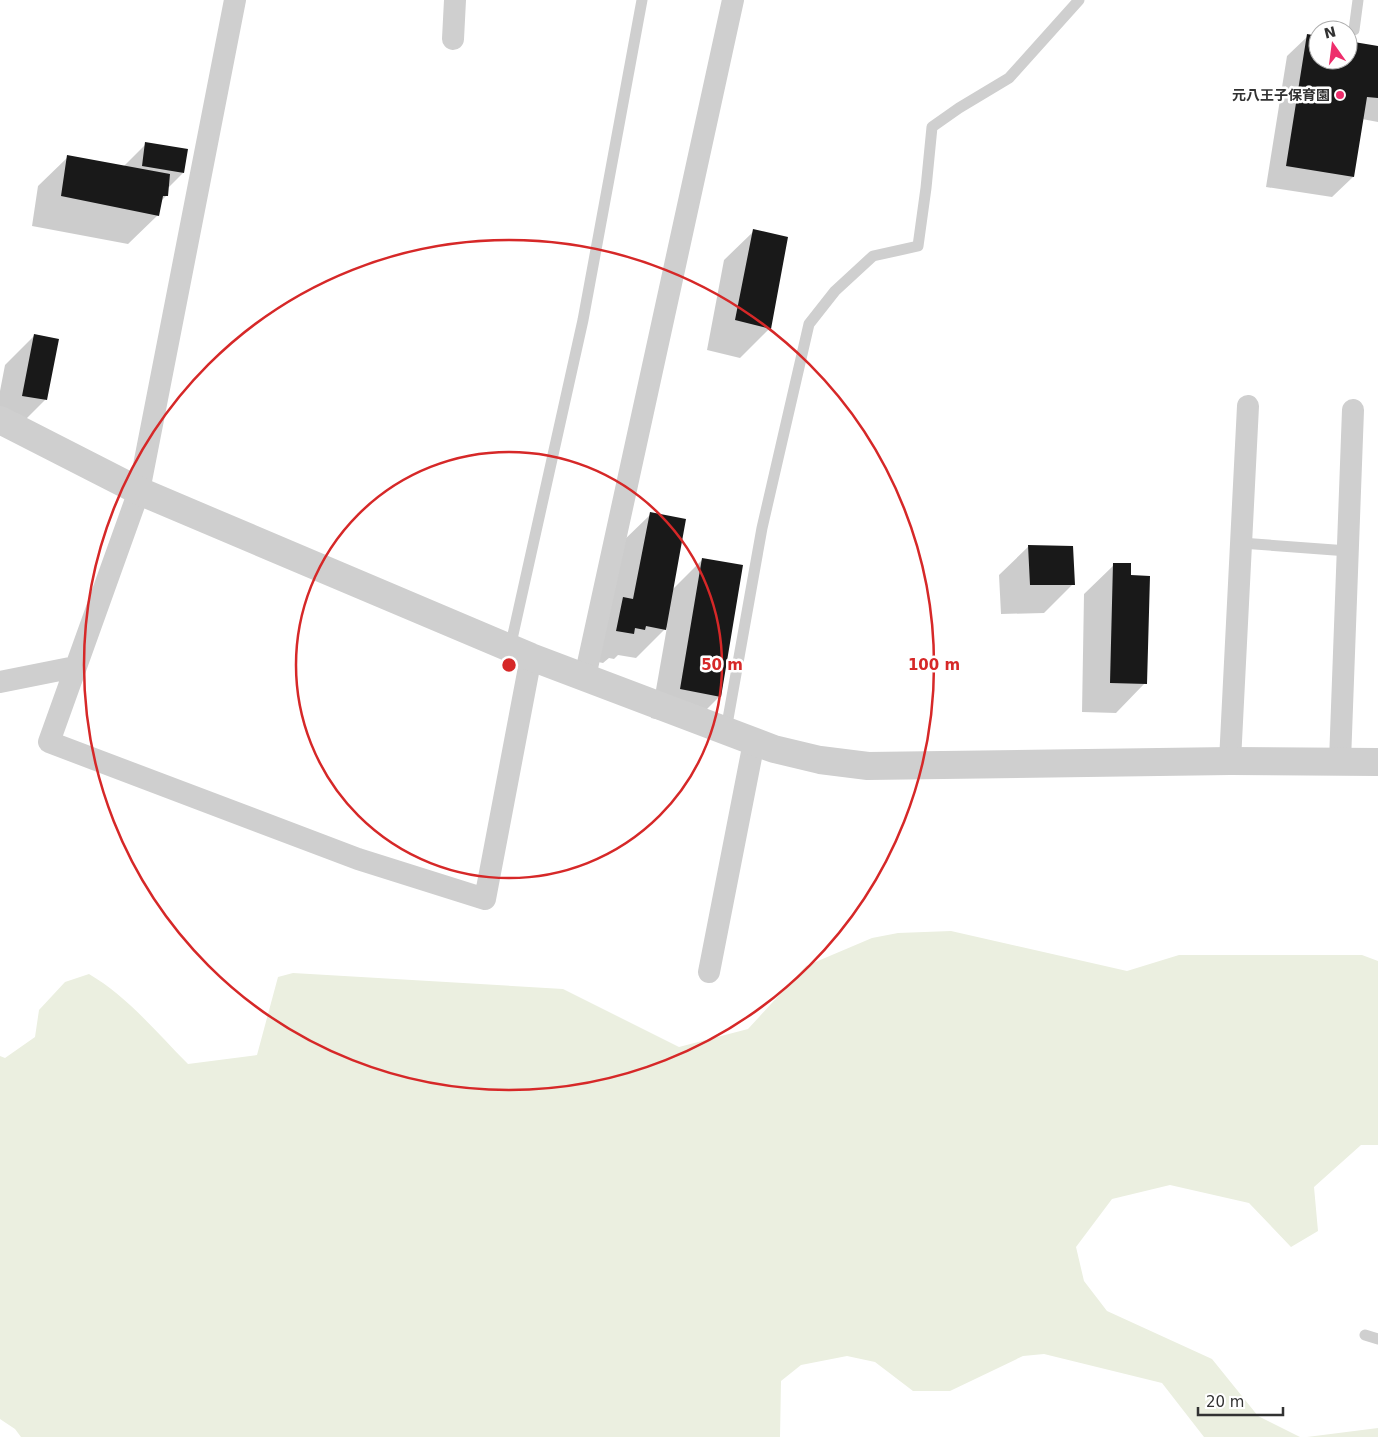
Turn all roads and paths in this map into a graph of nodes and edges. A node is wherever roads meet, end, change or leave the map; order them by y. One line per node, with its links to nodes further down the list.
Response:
1 (235, 0): 12 (street)
2 (455, 0): 8 (street)
3 (642, 0): 15 (lane)
4 (733, 0): 17 (street)
5 (1079, 0): 19 (lane)
6 (1358, 0): 7 (lane)
7 (1355, 20)
8 (453, 39)
9 (1248, 406): 13 (street)
10 (1354, 410): 14 (street)
11 (0, 420): 12 (street)
12 (139, 491): 15 (street); 16 (street)
13 (1241, 543): 14 (lane); 21 (street)
14 (1348, 551): 22 (street)
15 (521, 653): 16 (street); 17 (street)
16 (75, 666): 18 (street)
17 (585, 677): 19 (street)
18 (0, 682)
19 (726, 732): 20 (street)
20 (754, 742): 21 (street); 24 (street)
21 (1230, 761): 22 (street)
22 (1340, 761): 23 (street)
23 (1378, 762)
24 (709, 972)
25 (1365, 1335): 26 (lane)
26 (1378, 1338)

